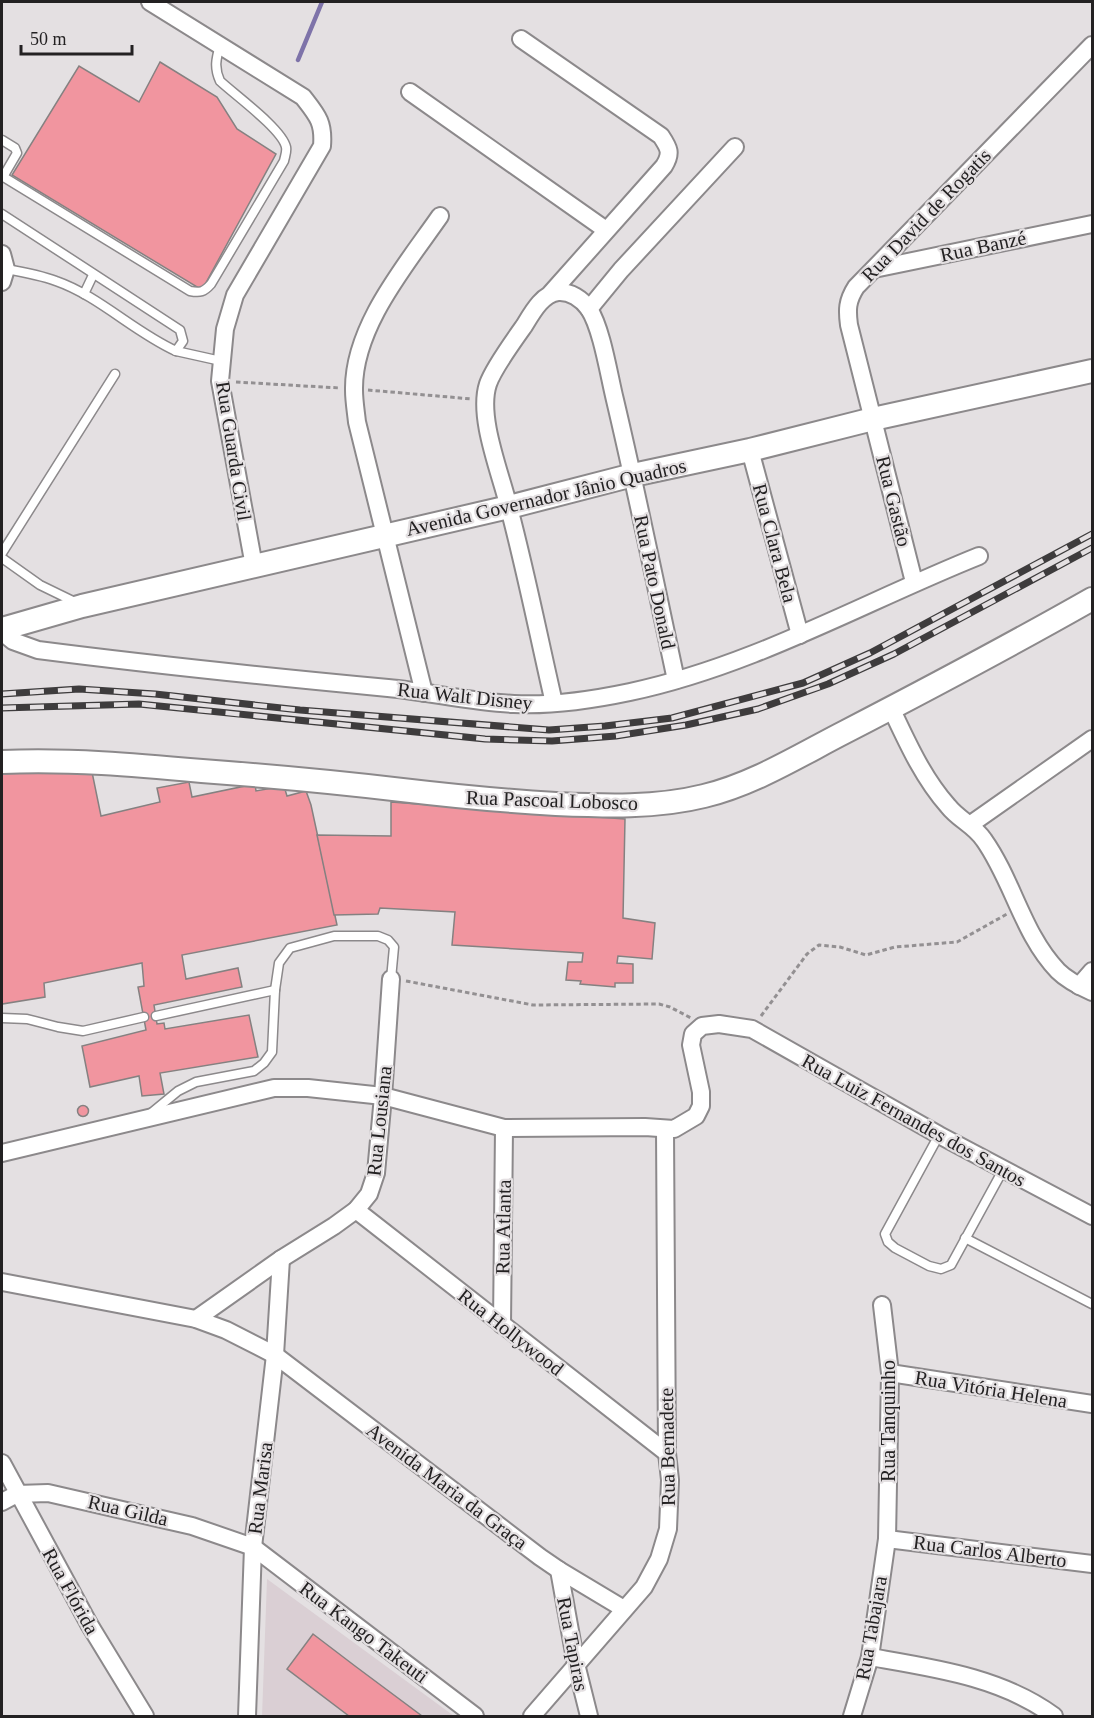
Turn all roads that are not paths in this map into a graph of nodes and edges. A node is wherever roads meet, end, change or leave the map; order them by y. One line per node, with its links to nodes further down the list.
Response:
1 (150, 2): 3 (street)
2 (521, 39): 12 (street)
3 (220, 45): 8 (lane); 20 (street, Rua Guarda Civil)
4 (1092, 45): 14 (street, Rua David de Rogatis)
5 (410, 92): 12 (street)
6 (2, 140): 8 (lane)
7 (735, 147): 18 (street)
8 (2, 177)
9 (2, 214): 15 (lane)
10 (440, 216): 27 (street)
11 (1092, 224): 14 (street, Rua Banzé)
12 (606, 230): 16 (street)
13 (3, 268): 17 (lane)
14 (874, 269): 23 (street, Rua David de Rogatis)
15 (93, 275): 17 (lane); 19 (lane)
16 (551, 293): 18 (street); 26 (street)
17 (84, 294): 19 (lane)
18 (589, 309): 25 (street, Rua Pato Donald)
19 (176, 351): 20 (lane)
20 (221, 361): 31 (street, Rua Guarda Civil)
21 (1092, 371): 23 (main road, Avenida Governador Jânio Quadros)
22 (116, 374): 28 (lane)
23 (873, 419): 24 (main road, Avenida Governador Jânio Quadros); 32 (street, Rua Gastão)
24 (750, 450): 25 (main road, Avenida Governador Jânio Quadros); 36 (street, Rua Clara Bela)
25 (633, 475): 26 (main road, Avenida Governador Jânio Quadros); 37 (street, Rua Pato Donald)
26 (509, 507): 27 (main road, Avenida Governador Jânio Quadros); 39 (street)
27 (384, 535): 31 (main road, Avenida Governador Jânio Quadros); 38 (street)
28 (2, 553)
29 (980, 556): 32 (street, Rua Walt Disney)
30 (2, 558): 34 (lane)
31 (254, 566): 34 (main road, Avenida Governador Jânio Quadros)
32 (914, 582): 36 (street, Rua Walt Disney)
33 (1092, 599): 40 (main road, Rua Pascoal Lobosco)
34 (82, 606): 35 (main road, Avenida Governador Jânio Quadros)
35 (2, 631): 38 (street, Rua Walt Disney)
36 (800, 635): 37 (street, Rua Walt Disney)
37 (676, 680): 39 (street, Rua Walt Disney)
38 (424, 693): 39 (street, Rua Walt Disney)
39 (554, 703)
40 (891, 708): 42 (main road, Rua Pascoal Lobosco); 43 (street)
41 (1092, 739): 43 (street)
42 (2, 762)
43 (971, 824): 46 (street)
44 (1092, 971): 46 (street)
45 (391, 979): 47 (lane); 51 (street, Rua Lousiana)
46 (1086, 989)
47 (275, 990): 48 (lane); 52 (lane)
48 (156, 1016)
49 (144, 1017): 50 (lane)
50 (2, 1018)
51 (383, 1096): 52 (street); 53 (street); 58 (street, Rua Lousiana)
52 (145, 1118): 56 (street)
53 (504, 1128): 54 (street); 66 (street, Rua Atlanta)
54 (665, 1130): 55 (street, Rua Luiz Fernandes dos Santos); 70 (street, Rua Bernadete)
55 (939, 1135): 57 (street, Rua Luiz Fernandes dos Santos); 60 (lane)
56 (2, 1152)
57 (1004, 1170): 59 (street, Rua Luiz Fernandes dos Santos); 60 (lane)
58 (356, 1210): 61 (street, Rua Lousiana); 66 (street, Rua Hollywood)
59 (1092, 1215)
60 (965, 1238): 63 (lane)
61 (281, 1259): 65 (street, Rua Lousiana); 67 (street, Rua Marisa)
62 (2, 1282): 65 (street, Avenida Maria da Graça)
63 (1092, 1304)
64 (882, 1305): 68 (street, Rua Tanquinho)
65 (196, 1319): 67 (street, Avenida Maria da Graça)
66 (502, 1325): 70 (street, Rua Hollywood)
67 (275, 1355): 75 (street, Rua Marisa); 77 (street, Avenida Maria da Graça)
68 (890, 1373): 69 (street, Rua Vitória Helena); 74 (street, Rua Tanquinho)
69 (1092, 1404)
70 (667, 1454): 78 (street, Rua Bernadete)
71 (2, 1463): 72 (street, Rua Flórida)
72 (17, 1494): 73 (street, Rua Gilda); 75 (street, Rua Gilda); 81 (street, Rua Flórida)
73 (2, 1502)
74 (887, 1539): 76 (street, Rua Carlos Alberto); 79 (street, Rua Tabajara)
75 (253, 1547): 82 (street, Rua Marisa); 83 (street, Rua Kango Takeuti)
76 (1092, 1564)
77 (559, 1570): 78 (street, Avenida Maria da Graça); 80 (street, Rua Tapiras)
78 (624, 1609): 80 (street, Rua Bernadete)
79 (870, 1657): 86 (street, Rua Tabajara); 87 (street)
80 (576, 1664): 84 (street, Rua Bernadete); 85 (street, Rua Tapiras)
81 (145, 1716)
82 (248, 1716)
83 (475, 1716)
84 (532, 1716)
85 (589, 1716)
86 (852, 1716)
87 (1054, 1716)

